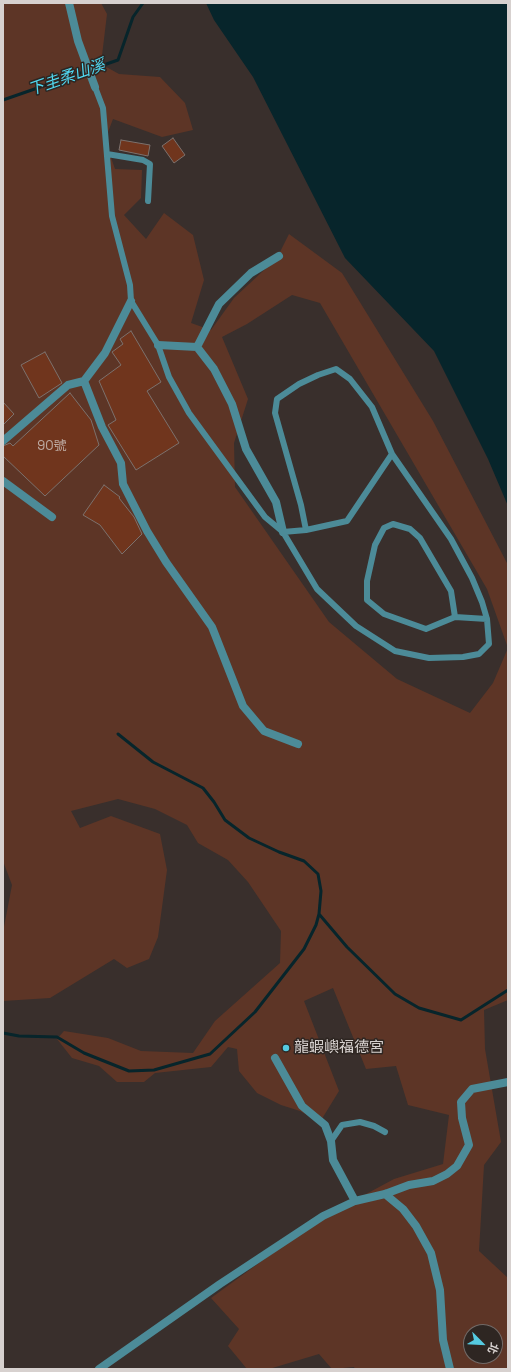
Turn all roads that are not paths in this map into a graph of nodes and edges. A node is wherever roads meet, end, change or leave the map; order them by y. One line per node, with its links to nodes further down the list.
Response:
1 (69, 3): 2 (street)
2 (95, 87): 3 (lane)
3 (107, 154): 4 (lane); 6 (lane)
4 (148, 201)
5 (280, 256): 8 (street)
6 (131, 301): 7 (lane); 9 (street)
7 (158, 345): 8 (street); 15 (lane)
8 (197, 347): 15 (street)
9 (84, 381): 10 (street); 18 (street)
10 (3, 441)
11 (392, 454): 14 (lane); 14 (lane); 17 (lane)
12 (3, 481): 13 (street)
13 (52, 517)
14 (306, 530): 15 (lane)
15 (283, 532): 17 (lane)
16 (455, 617): 16 (lane); 17 (lane)
17 (488, 619)
18 (298, 744)
19 (275, 1058): 22 (street)
20 (508, 1082): 23 (street)
21 (385, 1132): 22 (lane)
22 (331, 1141): 24 (street)
23 (385, 1194): 24 (street); 26 (street)
24 (355, 1201): 25 (street)
25 (98, 1369)
26 (450, 1369)

